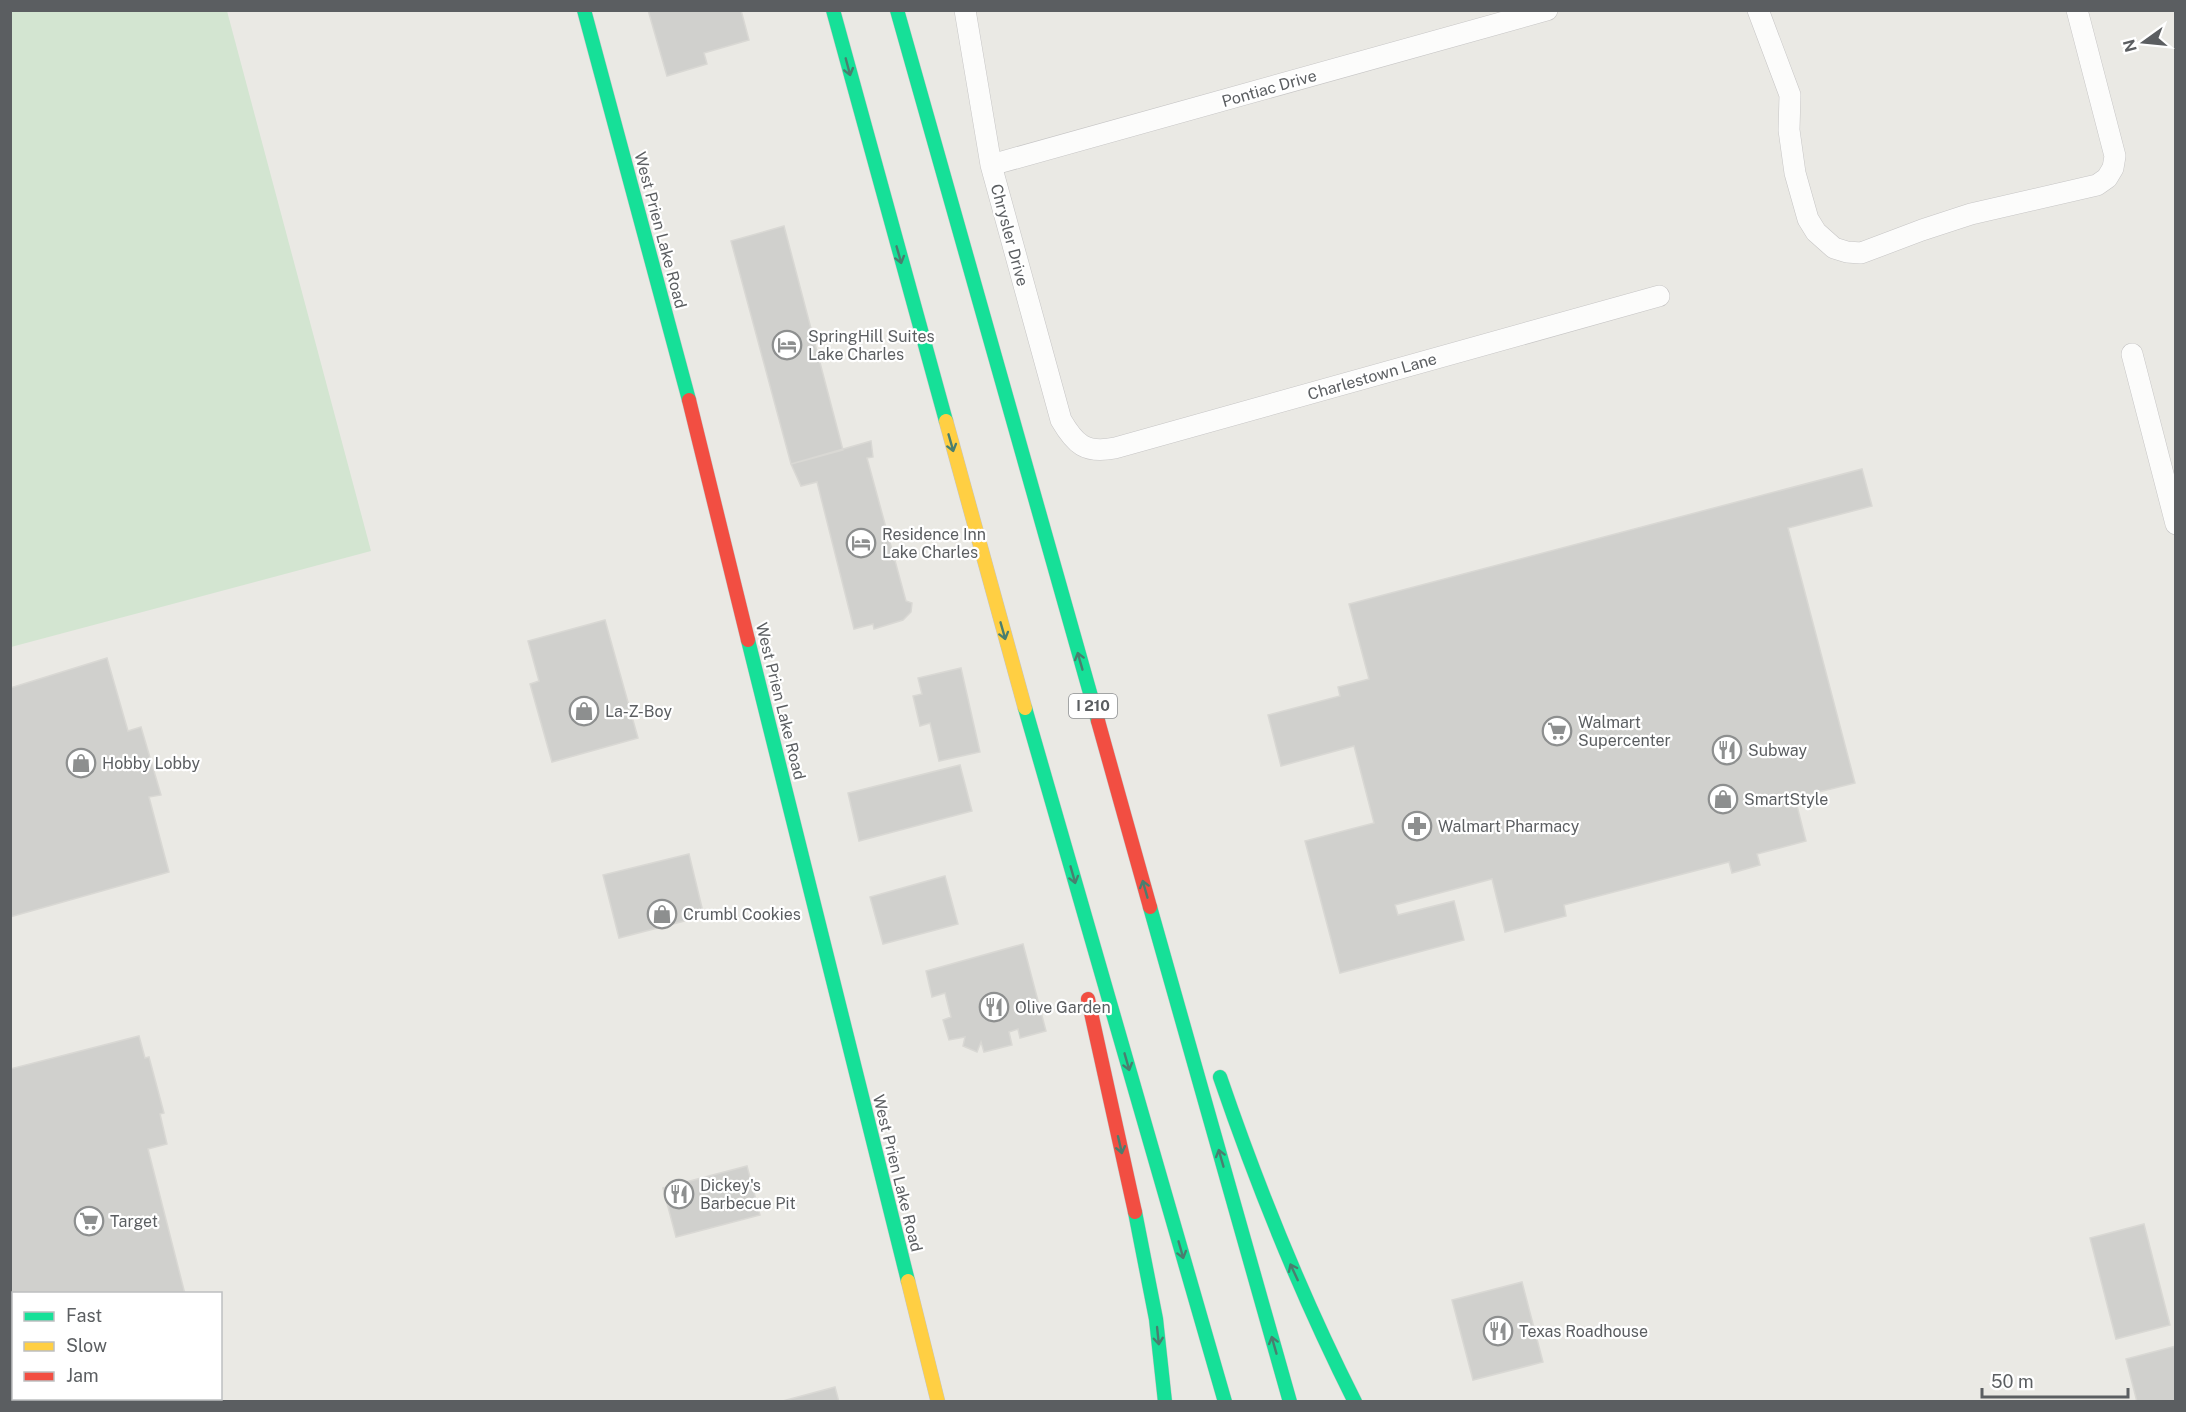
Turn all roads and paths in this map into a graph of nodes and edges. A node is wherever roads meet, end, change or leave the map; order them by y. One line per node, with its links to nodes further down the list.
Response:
1 (584, 10): 19 (main road, West Prien Lake Road)
2 (833, 10): 13 (main road, one-way to 13)
3 (897, 10): 15 (main road, I 210, one-way to 3)
4 (965, 10): 8 (street, Chrysler Drive)
5 (1547, 10): 8 (street, Pontiac Drive)
6 (1758, 10): 7 (street)
7 (2077, 10)
8 (991, 165): 11 (street, Chrysler Drive)
9 (1659, 296): 11 (street, Charlestown Lane)
10 (2132, 354): 12 (street)
11 (1084, 447)
12 (2175, 524)
13 (1016, 678): 14 (main road); 21 (main road, one-way to 21)
14 (1065, 898)
15 (1155, 926): 17 (main road); 22 (main road, I 210, one-way to 15)
16 (1083, 980): 20 (main road, one-way to 20)
17 (1185, 983)
18 (1216, 1066): 23 (main road, one-way to 18)
19 (938, 1401)
20 (1165, 1401)
21 (1225, 1401)
22 (1290, 1401)
23 (1355, 1401)

